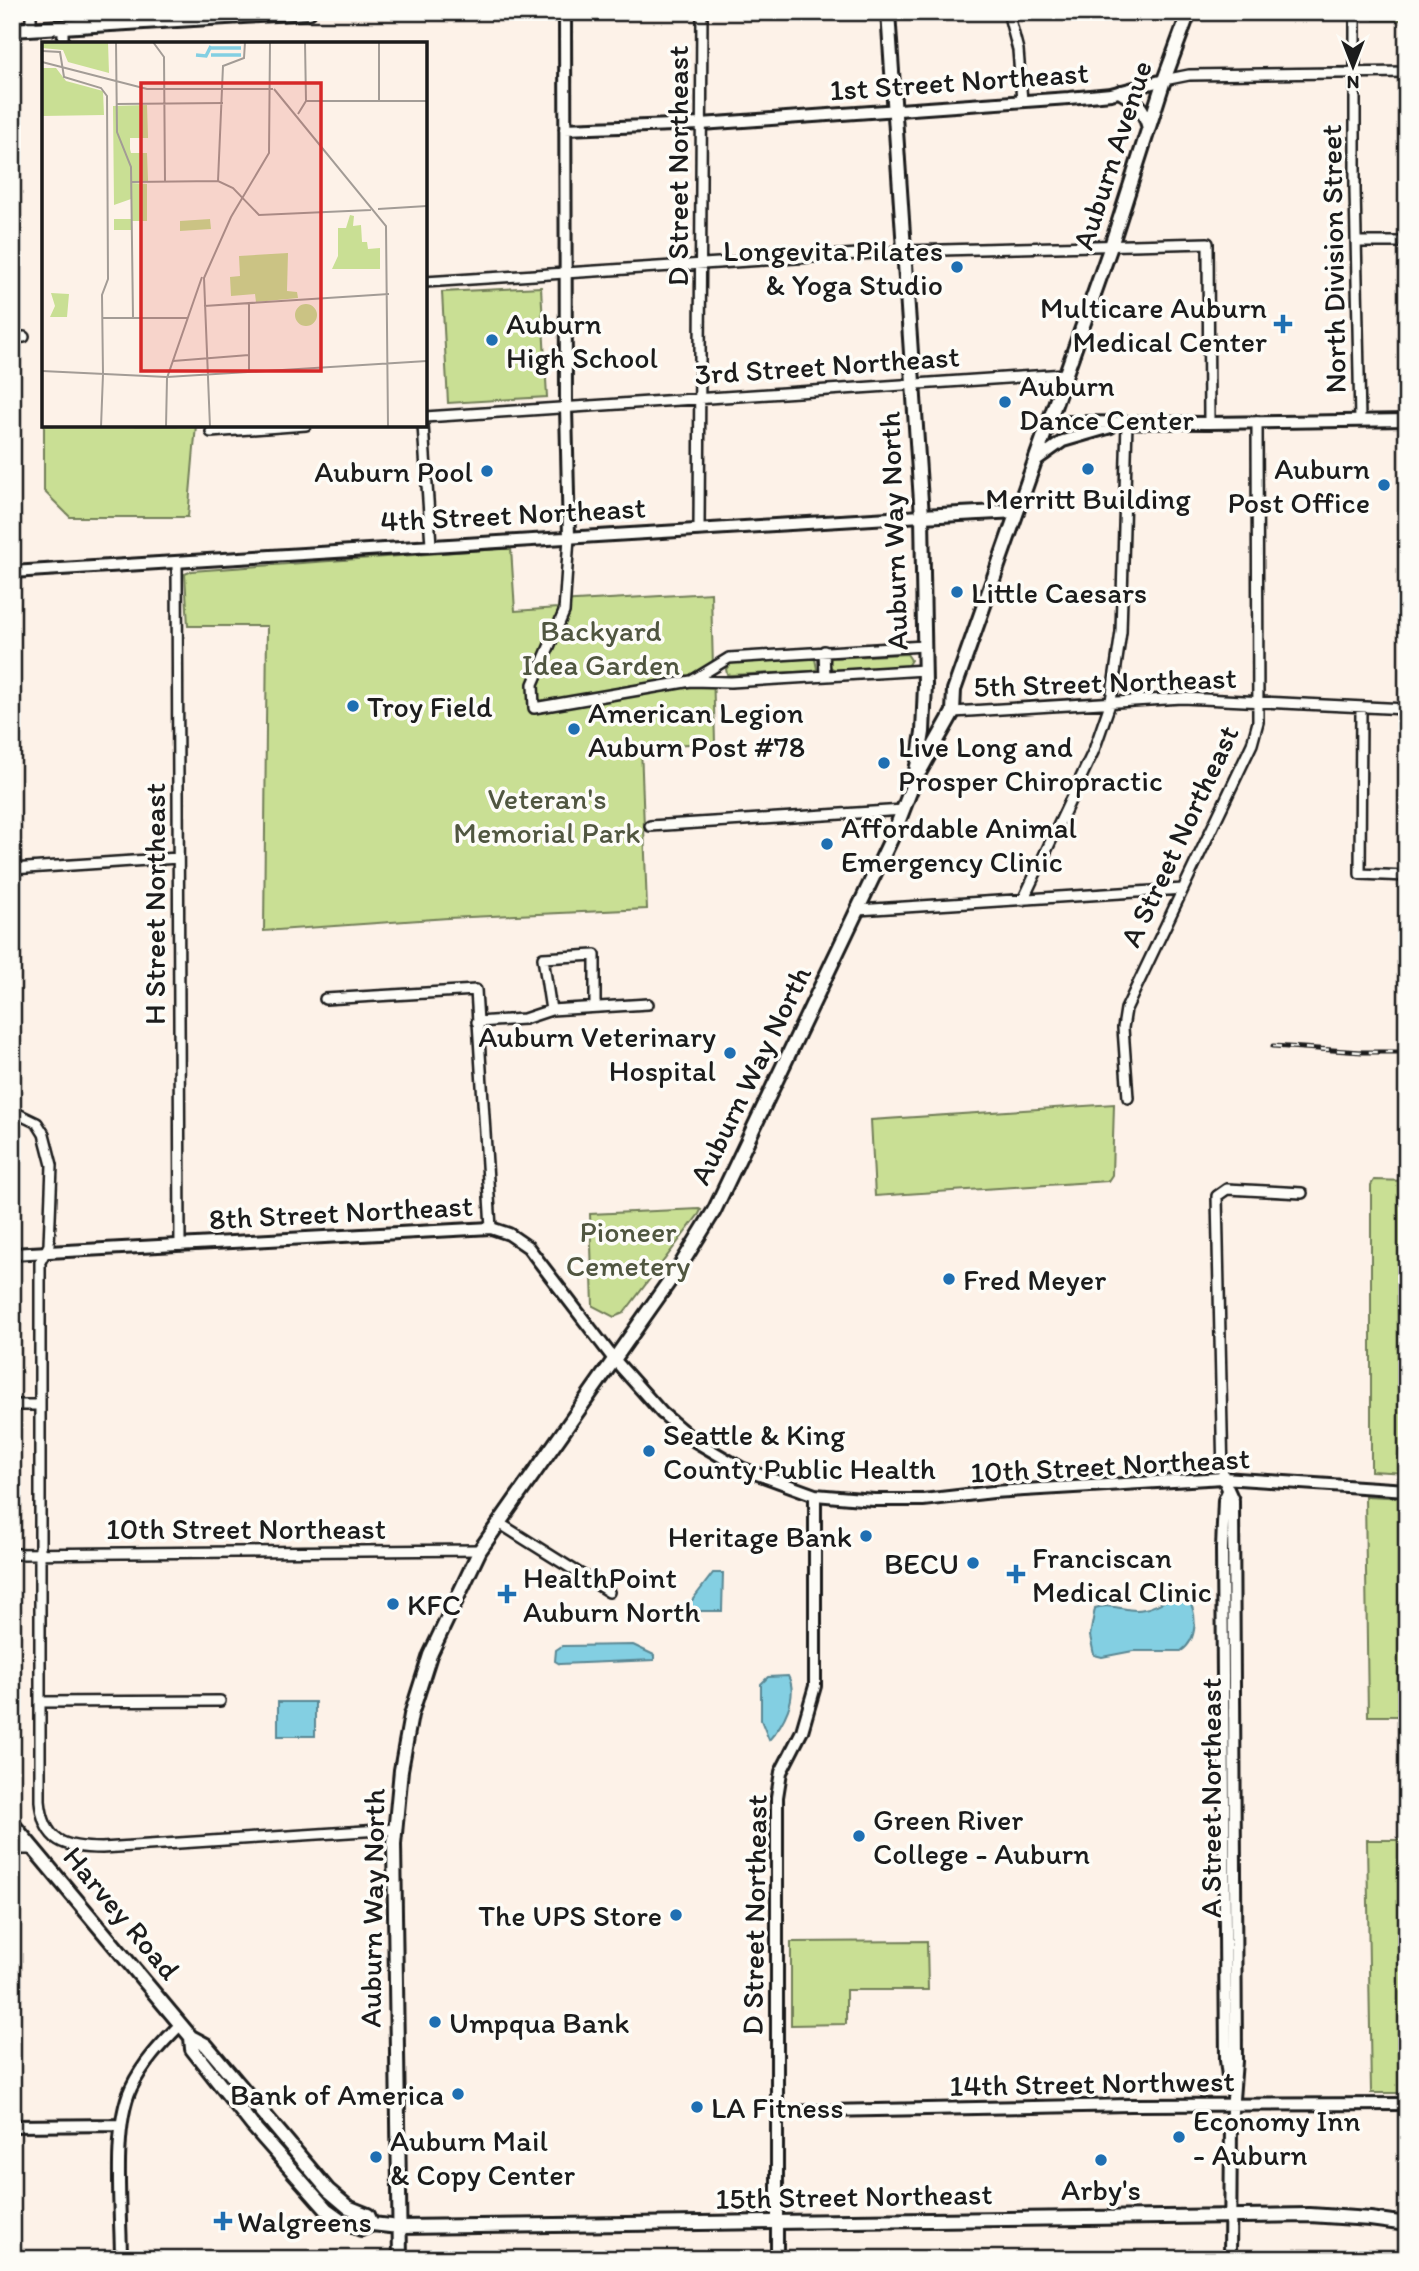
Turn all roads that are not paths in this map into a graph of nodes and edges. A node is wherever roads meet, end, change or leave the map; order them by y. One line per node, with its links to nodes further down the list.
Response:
1 (31, 12): 12 (street)
2 (303, 12): 3 (main road); 10 (main road)
3 (309, 12)
4 (565, 12): 23 (street)
5 (702, 12): 21 (street, D Street Northeast)
6 (888, 12): 20 (main road, Auburn Way North)
7 (1008, 12): 19 (street)
8 (1189, 12): 17 (main road, Auburn Avenue)
9 (1355, 12): 15 (street, North Division Street)
10 (173, 16): 11 (main road)
11 (62, 27): 12 (main road); 14 (street)
12 (31, 29): 13 (main road)
13 (12, 30)
14 (63, 42)
15 (1354, 72): 16 (street, 1st Street Northeast); 17 (street, 1st Street Northeast); 24 (street, North Division Street)
16 (1407, 72)
17 (1164, 80): 18 (street, 1st Street Northeast); 22 (main road, Auburn Avenue)
18 (1121, 92): 19 (street, 1st Street Northeast); 22 (main road)
19 (1022, 102): 20 (street, 1st Street Northeast)
20 (894, 111): 21 (street, 1st Street Northeast); 27 (main road, Auburn Way North)
21 (701, 124): 23 (street, 1st Street Northeast); 28 (street, D Street Northeast)
22 (1149, 128): 26 (main road, Auburn Avenue)
23 (565, 129): 29 (street)
24 (1356, 242): 25 (street); 38 (street, North Division Street)
25 (1407, 242)
26 (1111, 246): 27 (street); 33 (main road, Auburn Avenue); 43 (street)
27 (905, 251): 28 (street); 34 (main road, Auburn Way North)
28 (701, 264): 29 (street); 35 (street, D Street Northeast)
29 (567, 272): 30 (street); 36 (street)
30 (427, 282)
31 (24, 337): 32 (street)
32 (12, 338)
33 (1065, 374): 34 (street, 3rd Street Northeast); 40 (main road, Auburn Avenue)
34 (914, 384): 35 (street, 3rd Street Northeast); 49 (main road, Auburn Way North)
35 (702, 398): 36 (street, 3rd Street Northeast); 50 (street, D Street Northeast)
36 (566, 408): 37 (street, 3rd Street Northeast); 51 (street)
37 (427, 417)
38 (1360, 420): 39 (street); 42 (street)
39 (1407, 420)
40 (1049, 422): 41 (street); 47 (main road, Auburn Avenue)
41 (1127, 422): 43 (street); 47 (street); 60 (street)
42 (1256, 422): 43 (street); 61 (street, A Street Northeast)
43 (1209, 423)
44 (279, 427): 46 (street)
45 (423, 427): 52 (street)
46 (211, 432)
47 (1035, 461): 48 (main road, Auburn Avenue)
48 (1017, 511): 49 (main road, 4th Street Northeast); 64 (main road, Auburn Avenue)
49 (922, 516): 50 (street, 4th Street Northeast); 55 (main road, Auburn Way North)
50 (699, 529): 51 (street, 4th Street Northeast)
51 (569, 537): 52 (street, 4th Street Northeast); 59 (street)
52 (431, 545): 53 (street, 4th Street Northeast)
53 (177, 562): 54 (street, 4th Street Northeast); 68 (street, H Street Northeast)
54 (12, 572)
55 (924, 646): 56 (street); 57 (main road, Auburn Way North)
56 (824, 651): 58 (street); 59 (street)
57 (925, 670): 58 (street); 65 (main road, Auburn Way North)
58 (825, 676): 59 (street)
59 (691, 681)
60 (1111, 701): 61 (street, 5th Street Northeast); 64 (street, 5th Street Northeast); 72 (street)
61 (1258, 701): 62 (street, 5th Street Northeast); 71 (street, A Street Northeast)
62 (1361, 707): 63 (street, 5th Street Northeast); 70 (street)
63 (1407, 709)
64 (953, 712): 65 (main road)
65 (913, 784): 66 (main road, Auburn Way North)
66 (904, 810): 67 (street); 73 (main road, Auburn Way North)
67 (650, 826)
68 (178, 858): 69 (street); 83 (street, H Street Northeast)
69 (12, 869)
70 (1407, 876)
71 (1183, 889): 72 (street); 79 (street, A Street Northeast)
72 (1023, 900): 73 (street)
73 (858, 910): 86 (main road, Auburn Way North)
74 (326, 999): 78 (street)
75 (648, 1004): 76 (street)
76 (595, 1007): 77 (street); 77 (street)
77 (551, 1010): 78 (street)
78 (477, 1022): 82 (street)
79 (1128, 1098)
80 (12, 1111): 84 (street)
81 (1302, 1192): 89 (street, A Street Northeast)
82 (491, 1228): 83 (street, 8th Street Northeast); 86 (street, 8th Street Northeast)
83 (180, 1245): 84 (street, 8th Street Northeast)
84 (44, 1252): 85 (street, 8th Street Northeast); 88 (street)
85 (12, 1254)
86 (613, 1358): 91 (street, 8th Street Northeast); 92 (main road, Auburn Way North)
87 (12, 1405): 88 (street)
88 (39, 1405): 95 (street)
89 (1223, 1478): 90 (street, 10th Street Northeast); 91 (street, 10th Street Northeast); 106 (street, A Street Northeast)
90 (1407, 1490)
91 (815, 1494): 107 (street, D Street Northeast)
92 (499, 1523): 93 (main road, Auburn Way North); 96 (street)
93 (480, 1550): 95 (street, 10th Street Northeast); 100 (main road, Auburn Way North)
94 (12, 1554): 95 (street, 10th Street Northeast)
95 (39, 1554): 98 (street)
96 (609, 1592)
97 (220, 1701): 98 (street)
98 (40, 1702): 100 (street)
99 (12, 1823): 102 (main road, Harvey Road)
100 (395, 1829): 116 (main road, Auburn Way North)
101 (12, 1849): 102 (street)
102 (35, 1849): 103 (main road, Harvey Road)
103 (180, 2025): 104 (main road, Harvey Road); 108 (street)
104 (191, 2037): 109 (main road, Harvey Road); 111 (main road, Harvey Road)
105 (1407, 2104): 106 (street, 14th Street Northwest)
106 (1232, 2106): 107 (street, 14th Street Northwest); 112 (street, A Street Northeast)
107 (777, 2112): 113 (street, D Street Northeast)
108 (121, 2125): 110 (street); 117 (street)
109 (252, 2125): 111 (main road); 114 (main road, Harvey Road)
110 (12, 2126)
111 (293, 2149): 114 (main road, Harvey Road)
112 (1229, 2217): 113 (main road, 15th Street Northeast); 115 (main road, 15th Street Northeast); 120 (street, A Street Northeast)
113 (777, 2223): 116 (main road, 15th Street Northeast); 119 (street, D Street Northeast)
114 (372, 2224): 116 (main road, Harvey Road)
115 (1407, 2224)
116 (399, 2227): 118 (main road, Auburn Way North)
117 (121, 2259)
118 (400, 2259)
119 (777, 2259)
120 (1230, 2259)

